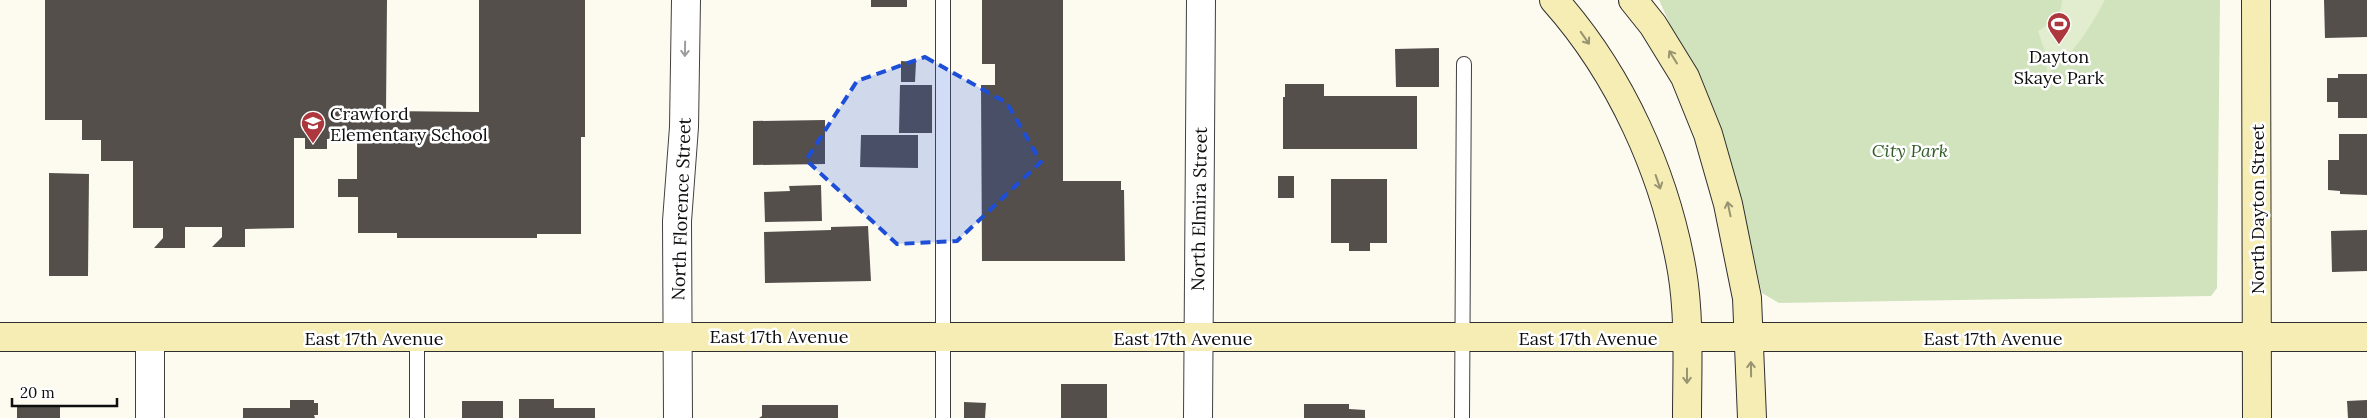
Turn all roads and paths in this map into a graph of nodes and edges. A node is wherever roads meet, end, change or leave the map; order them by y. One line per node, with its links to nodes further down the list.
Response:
1 (686, 0): 8 (street, North Florence Street, one-way to 8)
2 (942, 0): 9 (lane)
3 (1201, 0): 14 (street, North Elmira Street)
4 (1554, 0): 16 (street, one-way to 16)
5 (1633, 0): 17 (street, one-way to 5)
6 (2256, 0): 18 (street, North Dayton Street)
7 (1464, 64): 15 (lane)
8 (678, 336): 9 (street, East 17th Avenue); 13 (street, East 17th Avenue); 21 (street, North Florence Street)
9 (942, 336): 14 (street, East 17th Avenue); 22 (lane)
10 (0, 337): 12 (street, East 17th Avenue)
11 (2367, 337): 18 (street, East 17th Avenue)
12 (150, 338): 13 (street, East 17th Avenue); 19 (street)
13 (417, 338): 20 (lane)
14 (1198, 338): 15 (street, East 17th Avenue); 23 (street, North Elmira Street)
15 (1461, 338): 16 (street, East 17th Avenue); 24 (lane)
16 (1687, 338): 17 (street, East 17th Avenue); 25 (street, one-way to 25)
17 (1750, 338): 18 (street, East 17th Avenue); 26 (street, one-way to 17)
18 (2257, 338): 27 (street, North Dayton Street)
19 (150, 418)
20 (417, 418)
21 (678, 418)
22 (942, 418)
23 (1198, 418)
24 (1462, 418)
25 (1687, 418)
26 (1752, 418)
27 (2257, 418)

